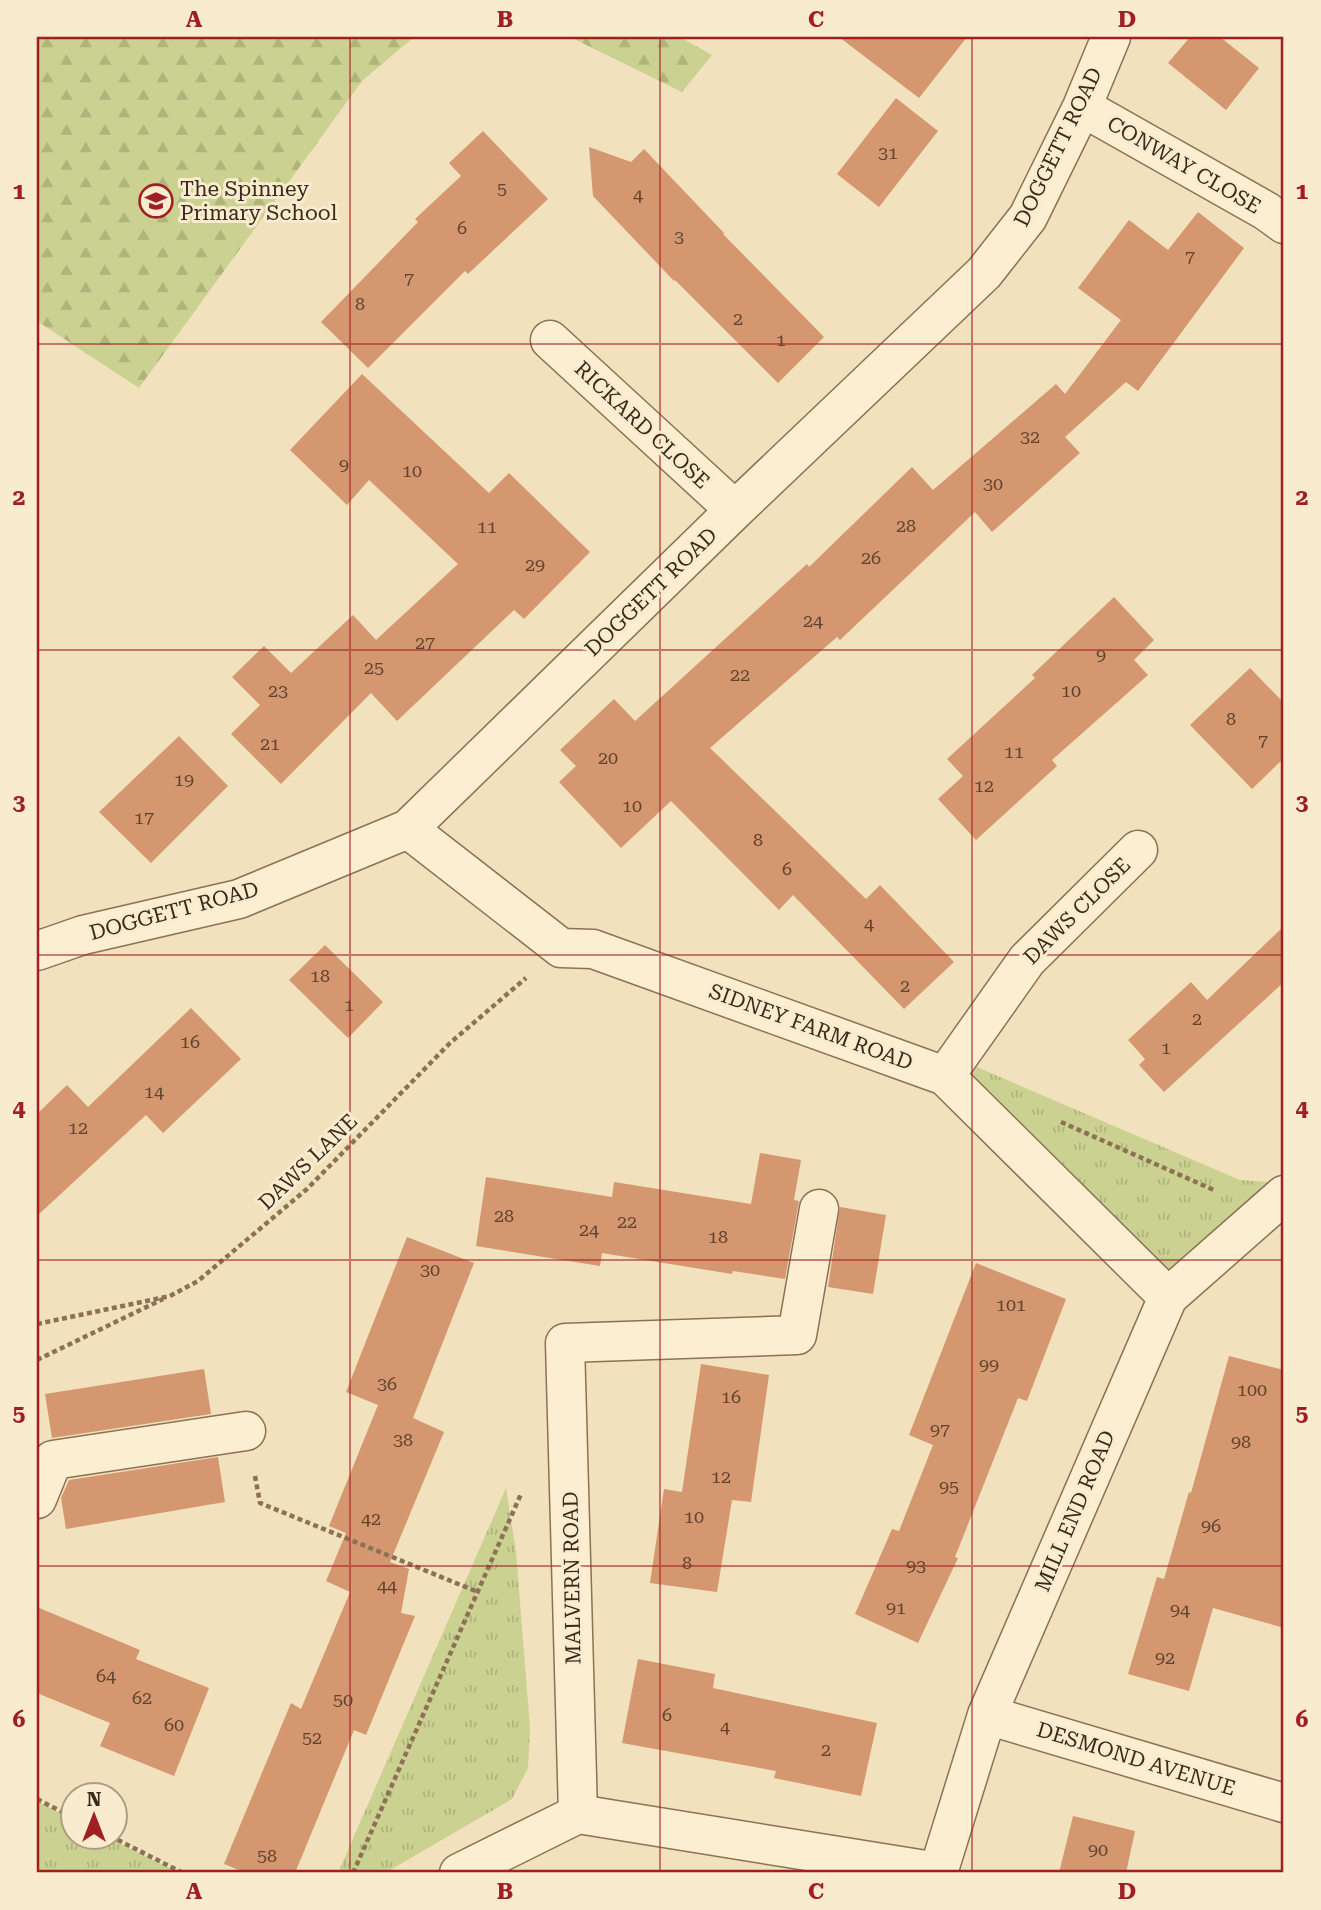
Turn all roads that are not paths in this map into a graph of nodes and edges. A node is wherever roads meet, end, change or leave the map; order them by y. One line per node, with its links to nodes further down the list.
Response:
1 (1111, 37): 2 (street, DOGGETT ROAD)
2 (1082, 107): 3 (street, CONWAY CLOSE); 5 (street, DOGGETT ROAD)
3 (1284, 224)
4 (550, 340): 5 (street, RICKARD CLOSE)
5 (735, 510): 6 (street, DOGGETT ROAD)
6 (408, 829): 8 (street, DOGGETT ROAD); 9 (street, SIDNEY FARM ROAD)
7 (1138, 850): 9 (street, DAWS CLOSE)
8 (37, 951)
9 (945, 1076): 12 (street, SIDNEY FARM ROAD)
10 (1275, 1204): 12 (street, MILL END ROAD)
11 (819, 1209): 17 (street, MALVERN ROAD)
12 (1168, 1297): 15 (street, MILL END ROAD)
13 (246, 1431): 14 (street)
14 (37, 1499)
15 (987, 1715): 16 (street, DESMOND AVENUE); 19 (street, MILL END ROAD)
16 (1284, 1803)
17 (578, 1814): 18 (street); 19 (street)
18 (459, 1873)
19 (938, 1873)

